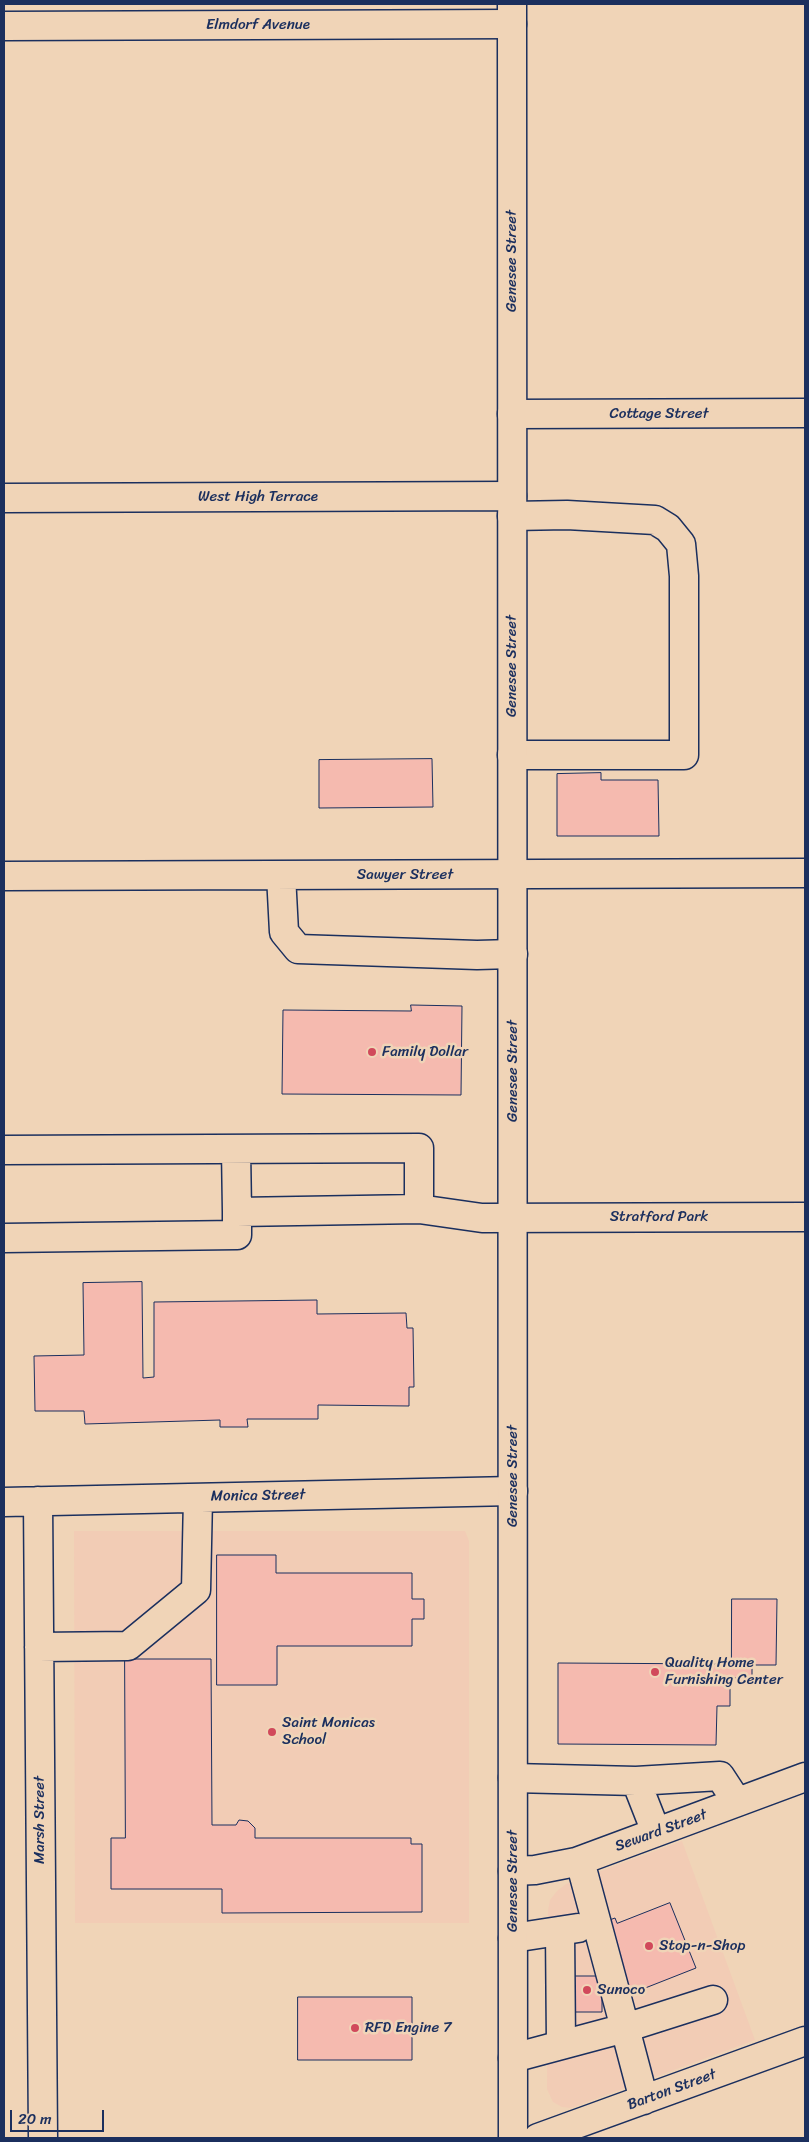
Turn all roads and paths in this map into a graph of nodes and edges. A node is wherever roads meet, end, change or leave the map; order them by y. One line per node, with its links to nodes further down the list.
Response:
1 (512, 14): 2 (street, Elmdorf Avenue); 4 (street, Genesee Street)
2 (240, 15): 3 (street, Elmdorf Avenue)
3 (4, 26)
4 (512, 414): 5 (street, Cottage Street); 7 (street, Genesee Street)
5 (805, 414)
6 (4, 498): 7 (street, West High Terrace)
7 (512, 506): 8 (street, Genesee Street); 8 (street, West High Terrace)
8 (512, 755): 10 (street, Genesee Street)
9 (805, 873): 10 (street, Sawyer Street)
10 (512, 874): 11 (street, Sawyer Street); 13 (street, Genesee Street)
11 (281, 875): 12 (street, Sawyer Street); 13 (street)
12 (4, 876)
13 (513, 954): 19 (street, Genesee Street)
14 (236, 1149): 15 (street); 16 (street); 17 (street)
15 (4, 1150)
16 (419, 1209): 17 (street, Stratford Park); 19 (street, Stratford Park)
17 (237, 1212): 20 (street)
18 (805, 1216): 19 (street, Stratford Park)
19 (513, 1218): 21 (street, Genesee Street)
20 (4, 1238)
21 (513, 1491): 22 (street, Monica Street); 27 (street, Genesee Street)
22 (198, 1498): 23 (street, Monica Street); 25 (street)
23 (38, 1501): 24 (street, Monica Street); 25 (street, Marsh Street)
24 (4, 1502)
25 (39, 1647): 43 (street, Marsh Street)
26 (805, 1777): 29 (street, Seward Street)
27 (513, 1778): 28 (street); 32 (street, Genesee Street)
28 (636, 1781): 29 (street); 30 (street)
29 (737, 1802): 30 (street, Seward Street)
30 (656, 1832): 31 (street, Seward Street)
31 (580, 1860): 32 (street, Seward Street); 33 (street)
32 (513, 1871): 35 (street, Genesee Street)
33 (597, 1924): 34 (street); 37 (street)
34 (560, 1931): 35 (street); 39 (street)
35 (513, 1938): 40 (street, Genesee Street)
36 (713, 2000): 37 (street)
37 (625, 2028): 39 (street); 41 (street)
38 (805, 2041): 41 (street, Barton Street)
39 (562, 2045): 40 (street)
40 (513, 2058): 44 (street, Genesee Street)
41 (644, 2100): 42 (street, Barton Street)
42 (586, 2130): 45 (street, Barton Street)
43 (43, 2138)
44 (513, 2138)
45 (538, 2138)

